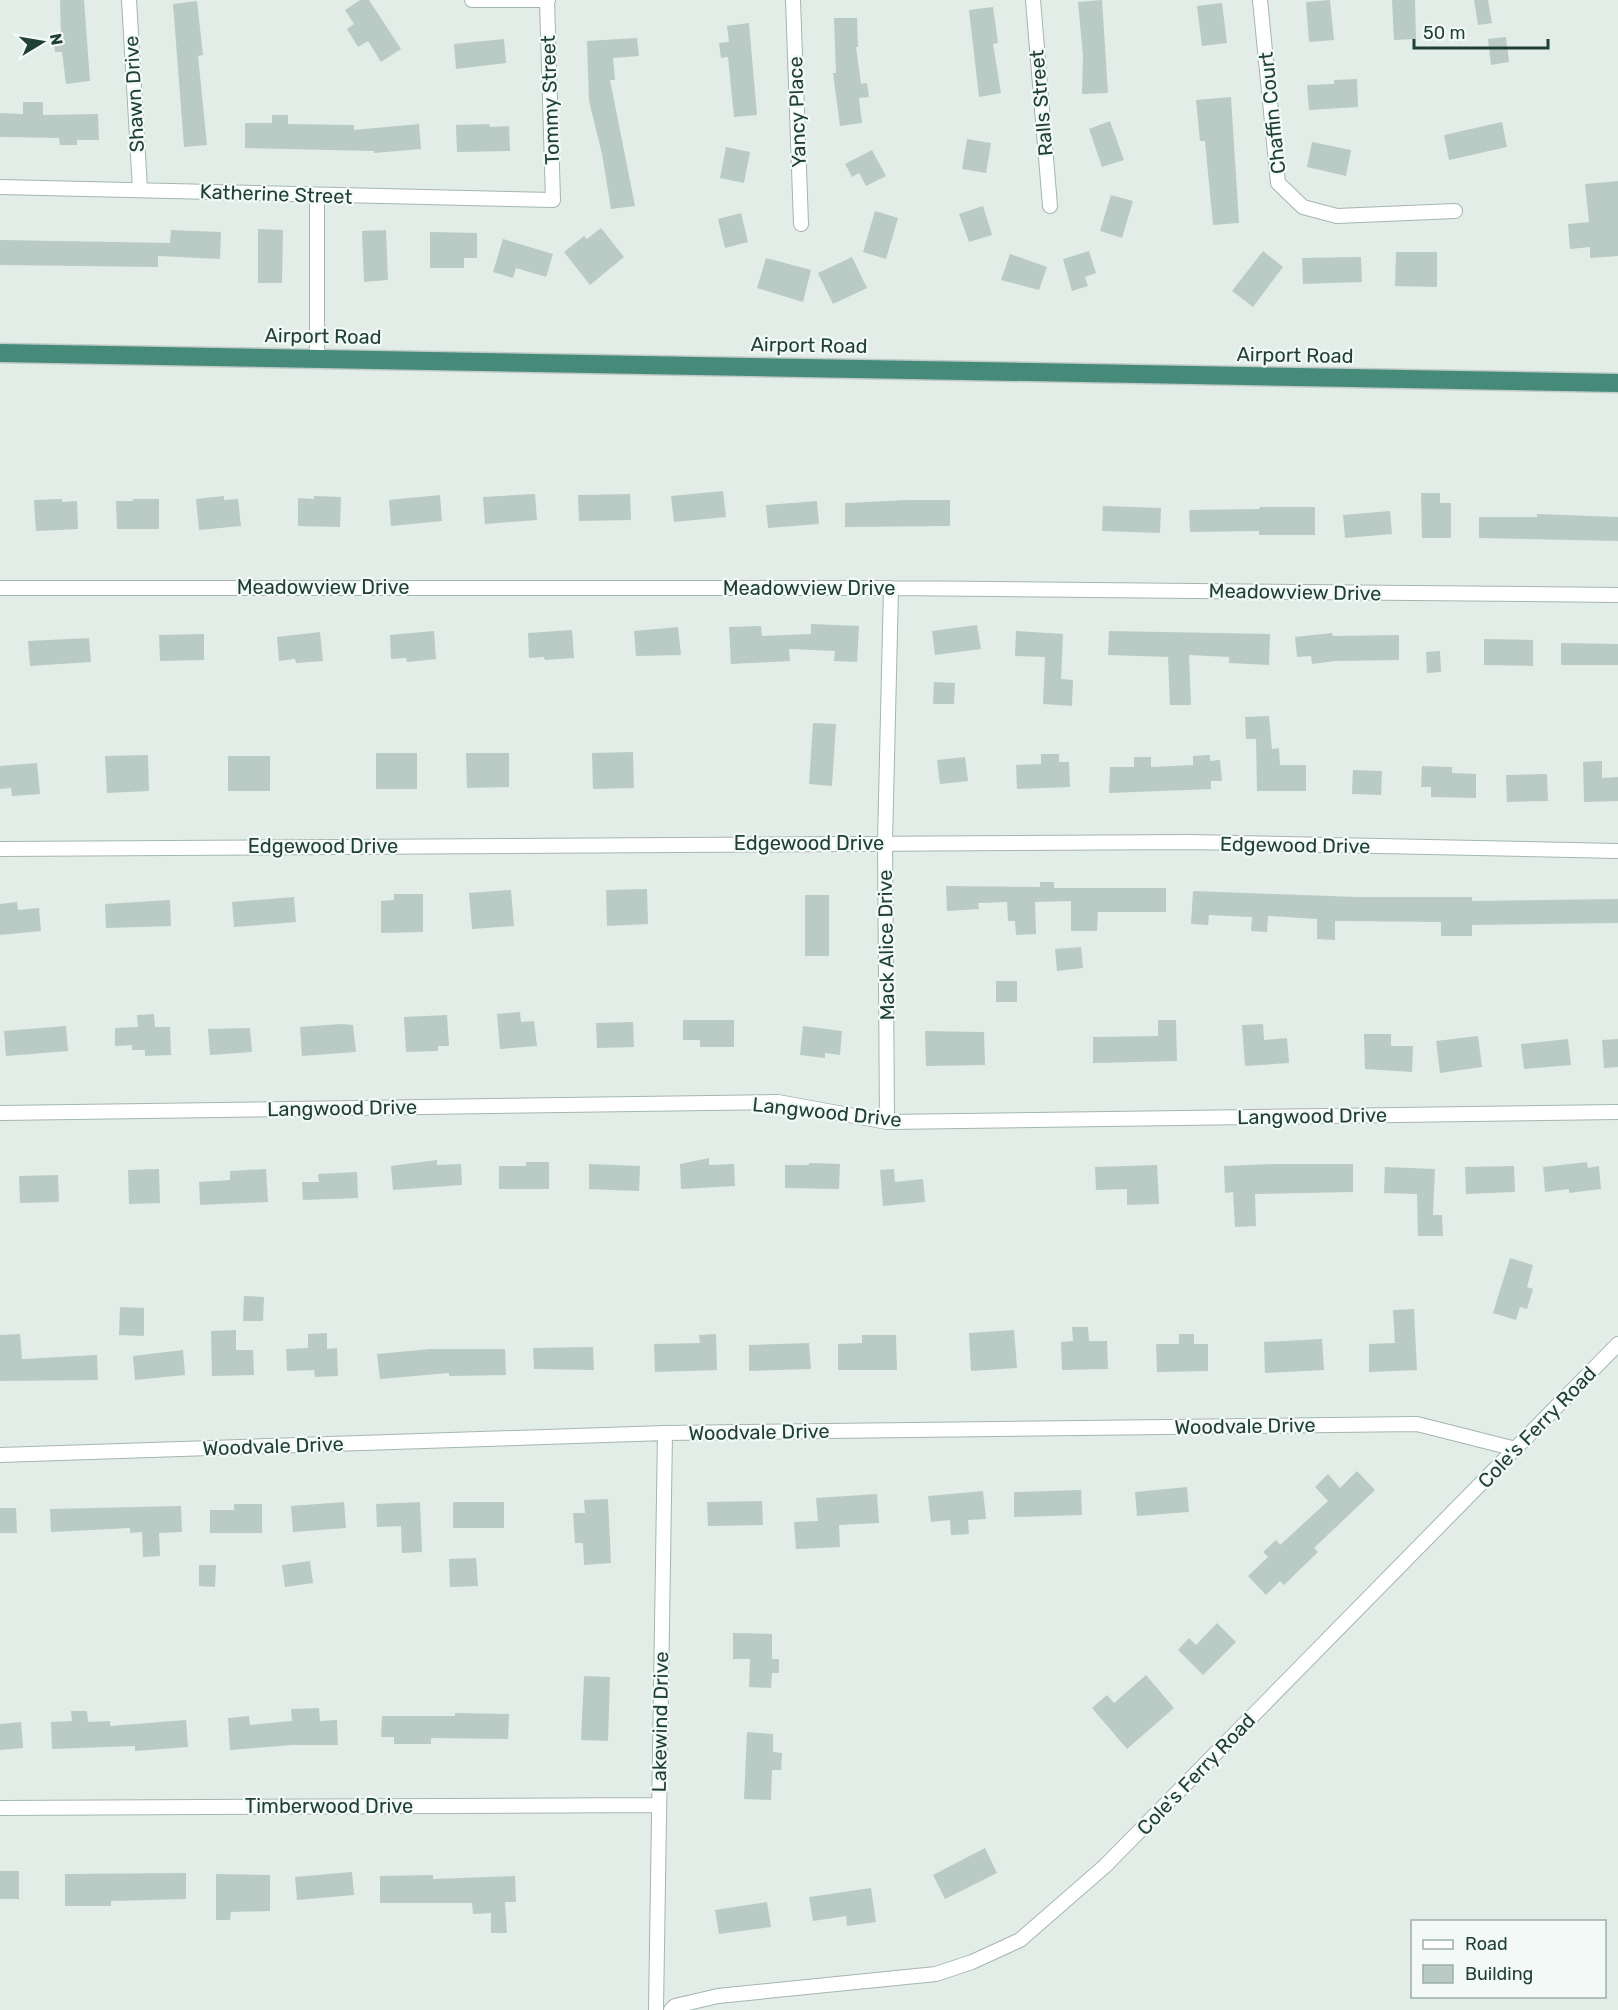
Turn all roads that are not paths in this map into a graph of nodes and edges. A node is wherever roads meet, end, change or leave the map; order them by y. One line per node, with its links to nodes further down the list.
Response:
1 (129, 0): 8 (street, Shawn Drive)
2 (472, 0): 3 (street)
3 (547, 0): 10 (street, Tommy Street)
4 (793, 0): 13 (street, Yancy Place)
5 (1033, 0): 11 (street, Ralls Street)
6 (1260, 0): 12 (street, Chaffin Court)
7 (0, 187): 8 (street, Katherine Street)
8 (140, 189): 9 (street, Katherine Street)
9 (317, 196): 10 (street, Katherine Street); 15 (street)
10 (553, 200)
11 (1050, 206)
12 (1455, 211)
13 (801, 224)
14 (0, 353): 15 (highway, Airport Road)
15 (317, 358): 16 (highway, Airport Road)
16 (1618, 383)
17 (0, 588): 18 (street, Meadowview Drive)
18 (891, 588): 19 (street, Meadowview Drive); 20 (street, Mack Alice Drive)
19 (1618, 595)
20 (885, 842): 21 (street, Edgewood Drive); 22 (street, Edgewood Drive); 25 (street, Mack Alice Drive)
21 (0, 849)
22 (1618, 851)
23 (1618, 1112): 25 (street, Langwood Drive)
24 (0, 1113): 25 (street, Langwood Drive)
25 (887, 1122)
26 (1618, 1344): 28 (street, Cole's Ferry Road)
27 (665, 1433): 28 (street, Woodvale Drive); 29 (street, Woodvale Drive); 30 (street, Lakewind Drive)
28 (1516, 1449): 33 (street, Cole's Ferry Road)
29 (0, 1455)
30 (659, 1804): 31 (street, Timberwood Drive); 32 (street, Lakewind Drive)
31 (0, 1808)
32 (656, 2010)
33 (671, 2010)

